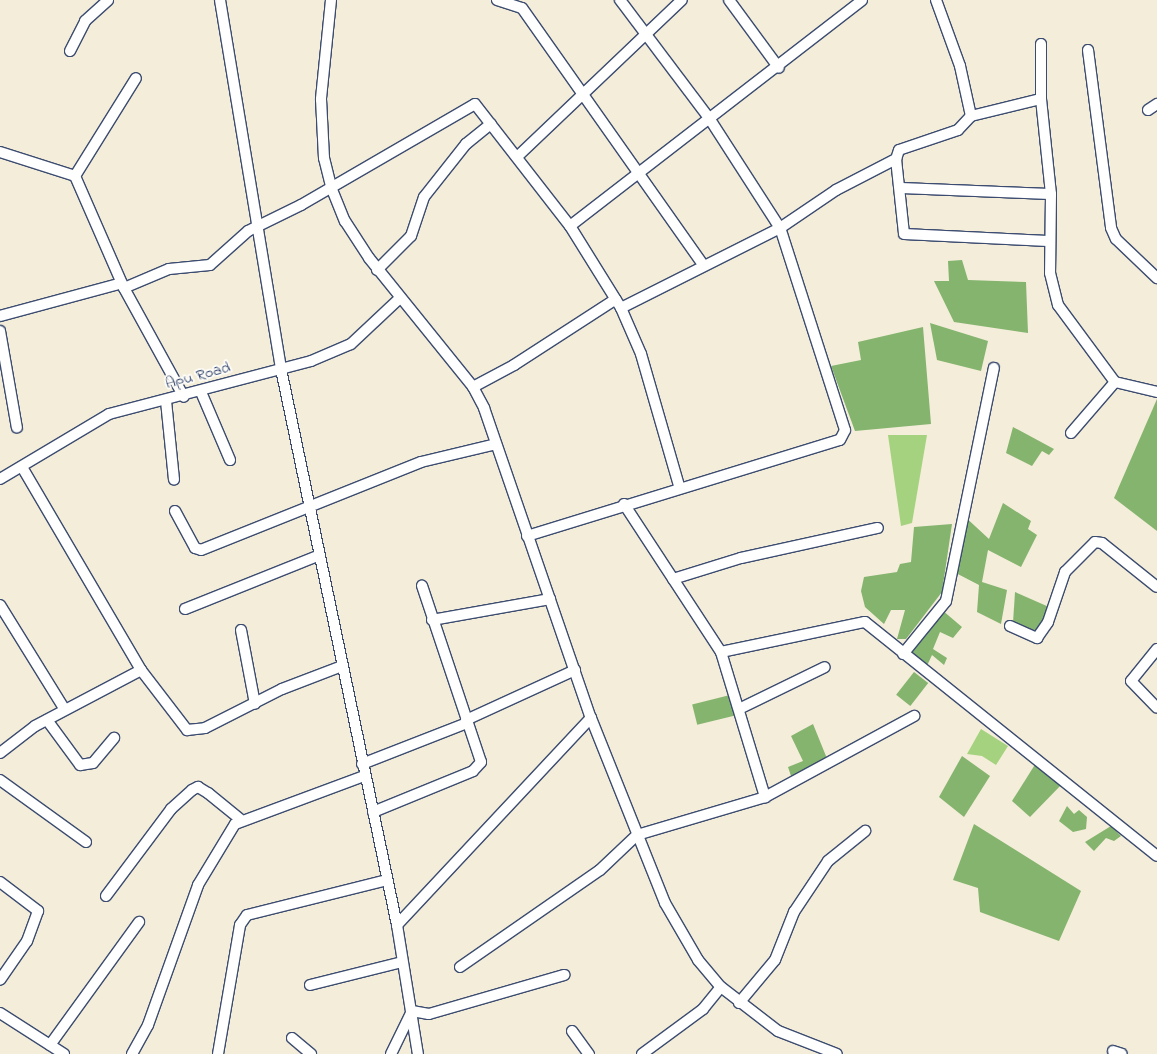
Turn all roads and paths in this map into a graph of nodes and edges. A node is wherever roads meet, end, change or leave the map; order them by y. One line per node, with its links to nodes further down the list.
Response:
1 (107, 0): 13 (street)
2 (220, 0): 29 (street)
3 (331, 0): 26 (street)
4 (497, 0): 16 (street)
5 (620, 0): 10 (street)
6 (682, 0): 10 (street)
7 (729, 0): 14 (street)
8 (862, 0): 14 (street)
9 (936, 0): 18 (street)
10 (648, 33): 16 (street); 19 (street)
11 (1041, 44): 17 (street)
12 (1088, 50): 35 (street)
13 (70, 51)
14 (780, 68): 19 (street)
15 (136, 78): 25 (street)
16 (584, 91): 22 (street); 24 (street)
17 (1041, 98): 18 (street); 28 (street)
18 (971, 116): 23 (street)
19 (709, 118): 24 (street); 31 (street)
20 (491, 124): 22 (street); 26 (street); 34 (street)
21 (0, 152): 25 (street)
22 (518, 156): 30 (street)
23 (896, 159): 27 (street); 31 (street)
24 (640, 174): 30 (street); 33 (street)
25 (76, 176): 36 (street)
26 (331, 187): 29 (street); 34 (street)
27 (900, 188): 28 (street); 32 (street)
28 (1050, 194): 32 (street)
29 (260, 226): 36 (street); 43 (street)
30 (570, 226): 38 (street)
31 (780, 228): 33 (street); 57 (street)
32 (1048, 242): 44 (street)
33 (703, 265): 38 (street)
34 (377, 270): 37 (street)
35 (1157, 278)
36 (123, 286): 39 (street); 48 (street)
37 (399, 299): 43 (street, Apu Road); 45 (street)
38 (618, 304): 45 (street); 57 (street)
39 (0, 316)
40 (0, 331): 41 (street)
41 (2, 361): 50 (street)
42 (994, 368): 75 (street)
43 (281, 369): 46 (street, Apu Road); 59 (street)
44 (1115, 382): 47 (street); 51 (street)
45 (472, 387): 52 (street)
46 (201, 392): 48 (street, Apu Road); 53 (street)
47 (1157, 392)
48 (184, 397): 49 (street, Apu Road)
49 (166, 401): 54 (street, Apu Road); 56 (street)
50 (17, 428)
51 (1071, 433)
52 (496, 444): 59 (street); 62 (street)
53 (230, 460)
54 (22, 467): 55 (street, Apu Road); 78 (street)
55 (0, 479)
56 (174, 480)
57 (679, 486): 58 (street)
58 (624, 504): 62 (street); 64 (street)
59 (311, 508): 60 (street); 63 (street)
60 (175, 511)
61 (878, 528): 64 (street)
62 (527, 536): 67 (street)
63 (320, 555): 69 (street); 76 (street)
64 (673, 579): 74 (street)
65 (422, 586): 70 (street)
66 (1157, 587): 71 (street)
67 (550, 599): 70 (street); 79 (street)
68 (0, 605): 83 (street)
69 (185, 609)
70 (432, 620): 87 (street)
71 (1010, 626)
72 (241, 630): 80 (street)
73 (1157, 649): 82 (street)
74 (722, 652): 75 (street); 81 (street)
75 (903, 654): 99 (street)
76 (342, 666): 80 (street); 90 (street)
77 (825, 667): 81 (street)
78 (141, 670): 80 (street); 83 (street)
79 (575, 670): 85 (street); 87 (street)
80 (255, 704)
81 (741, 708): 93 (street)
82 (1157, 708)
83 (65, 710): 86 (street)
84 (914, 716): 93 (street)
85 (591, 718): 97 (street); 104 (street)
86 (47, 720): 88 (street); 89 (street)
87 (467, 722): 90 (street); 94 (street)
88 (114, 738)
89 (0, 754)
90 (362, 764): 91 (street)
91 (364, 776): 94 (street); 95 (street)
92 (0, 780): 98 (street)
93 (765, 797): 97 (street)
94 (373, 812): 100 (street)
95 (240, 819): 102 (street); 118 (street)
96 (865, 831): 111 (street)
97 (637, 835): 106 (street); 110 (street)
98 (86, 842)
99 (1157, 856)
100 (387, 880): 104 (street); 119 (street)
101 (0, 882): 108 (street)
102 (106, 896)
103 (139, 922): 116 (street)
104 (397, 925): 105 (street)
105 (402, 962): 109 (street); 112 (street)
106 (460, 967)
107 (564, 975): 112 (street)
108 (0, 980)
109 (310, 984)
110 (722, 988): 111 (street); 124 (street)
111 (740, 1002): 125 (street)
112 (412, 1011): 121 (street); 122 (street)
113 (0, 1013): 116 (street)
114 (572, 1031): 123 (street)
115 (292, 1038): 120 (street)
116 (50, 1045): 117 (street)
117 (64, 1054)
118 (132, 1054)
119 (218, 1054)
120 (311, 1054)
121 (391, 1054)
122 (418, 1054)
123 (589, 1054)
124 (642, 1054)
125 (837, 1054)

